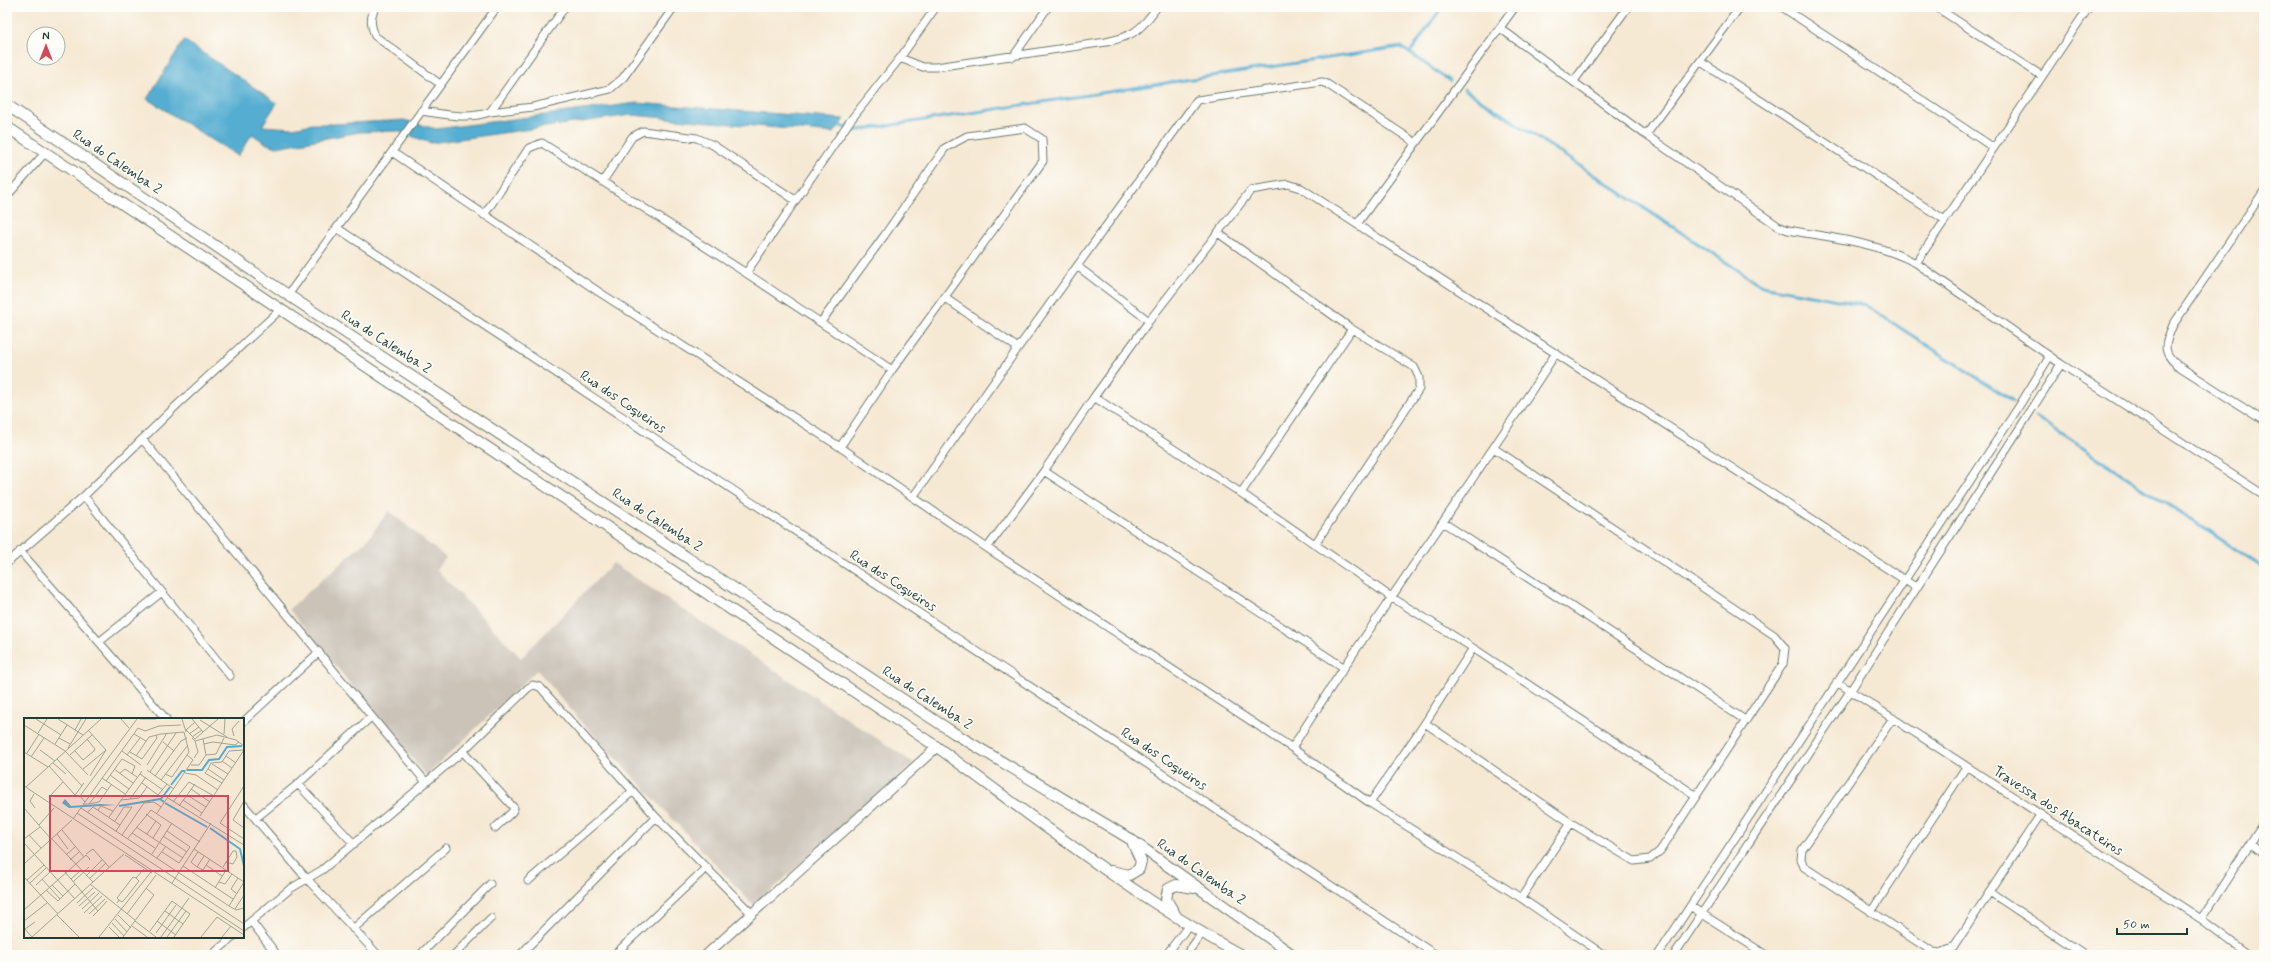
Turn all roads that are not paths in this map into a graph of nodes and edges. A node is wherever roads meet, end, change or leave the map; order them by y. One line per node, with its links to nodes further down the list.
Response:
1 (376, 7): 20 (street)
2 (497, 7): 20 (street)
3 (565, 7): 23 (street)
4 (674, 7): 23 (street)
5 (936, 7): 16 (street)
6 (1048, 7): 15 (street)
7 (1158, 7): 15 (street)
8 (1515, 7): 14 (street)
9 (1628, 7): 19 (street)
10 (1740, 7): 17 (street)
11 (1782, 7): 27 (street)
12 (1936, 7): 18 (street)
13 (2089, 7): 18 (street)
14 (1500, 28): 19 (street); 26 (street)
15 (1013, 57): 16 (street)
16 (900, 58): 33 (street)
17 (1701, 62): 25 (street); 35 (street)
18 (2042, 76): 27 (street)
19 (1574, 81): 25 (street)
20 (440, 84): 22 (street)
21 (7, 105): 42 (main road, Rua do Calemba 2)
22 (421, 111): 23 (street); 28 (street)
23 (490, 112)
24 (7, 127): 29 (main road)
25 (1646, 135): 39 (street)
26 (1416, 143): 36 (street); 40 (street)
27 (1994, 148): 35 (street)
28 (392, 152): 34 (street); 37 (street)
29 (44, 154): 32 (street); 44 (main road)
30 (603, 181): 33 (street); 34 (street); 41 (street)
31 (2264, 191): 54 (street)
32 (7, 196)
33 (794, 200): 41 (street)
34 (484, 215): 56 (street)
35 (1945, 220): 39 (street)
36 (1357, 224): 38 (street); 49 (street)
37 (337, 228): 42 (street); 139 (street, Rua dos Coqueiros)
38 (1218, 233): 45 (street); 47 (street)
39 (1916, 263): 50 (street)
40 (1077, 266): 45 (street); 48 (street)
41 (746, 273): 46 (street)
42 (288, 295): 101 (main road, Rua do Calemba 2)
43 (945, 298): 46 (street); 48 (street); 52 (street)
44 (280, 310): 55 (street); 85 (main road)
45 (1149, 321): 53 (street)
46 (821, 322): 52 (street)
47 (1352, 328): 59 (street); 64 (street)
48 (1018, 348): 62 (street)
49 (1556, 352): 57 (street); 68 (street)
50 (2050, 356): 51 (street); 68 (street)
51 (2061, 364): 60 (street); 69 (street)
52 (892, 370): 56 (street)
53 (1094, 397): 58 (street); 59 (street)
54 (2264, 421)
55 (143, 440): 61 (street); 74 (street)
56 (840, 448): 62 (street)
57 (1495, 449): 63 (street); 82 (street)
58 (1044, 472): 65 (street); 75 (street)
59 (1241, 493): 64 (street)
60 (2264, 495)
61 (84, 496): 66 (street); 70 (street)
62 (913, 497): 65 (street)
63 (1444, 522): 71 (street); 82 (street)
64 (1315, 544): 71 (street)
65 (987, 548): 86 (street)
66 (20, 551): 67 (street); 72 (street)
67 (8, 559)
68 (1905, 580): 69 (street); 77 (street)
69 (1917, 588): 78 (street)
70 (162, 592): 72 (street); 76 (street)
71 (1391, 597): 73 (street); 75 (street)
72 (99, 642): 80 (street)
73 (1473, 648): 84 (street); 92 (street)
74 (319, 652): 79 (street); 83 (street)
75 (1342, 667): 86 (street)
76 (230, 676)
77 (1837, 682): 78 (street, Travessa dos Abacateiros); 114 (street)
78 (1851, 690): 81 (street, Travessa dos Abacateiros); 116 (street)
79 (372, 717): 89 (street); 90 (street)
80 (165, 718)
81 (1893, 718): 88 (street, Travessa dos Abacateiros); 115 (street)
82 (1745, 720): 92 (street)
83 (244, 721)
84 (1425, 723): 93 (street); 99 (street)
85 (937, 747): 107 (main road); 117 (street)
86 (1292, 748): 93 (street)
87 (461, 753): 89 (street); 91 (street); 100 (street)
88 (1966, 767): 95 (street, Travessa dos Abacateiros); 115 (street)
89 (426, 781): 102 (street)
90 (298, 784): 97 (street); 102 (street)
91 (633, 791): 96 (street); 109 (street)
92 (1695, 795): 99 (street)
93 (1370, 803): 113 (street)
94 (244, 805): 97 (street)
95 (2040, 815): 112 (street); 120 (street, Travessa dos Abacateiros)
96 (656, 817): 106 (street); 132 (street)
97 (256, 818): 108 (street)
98 (2264, 822): 103 (street)
99 (1571, 823): 113 (street)
100 (495, 828)
101 (1130, 839): 107 (main road); 111 (main road, Rua do Calemba 2)
102 (354, 844): 108 (street)
103 (2251, 844): 105 (street); 120 (street)
104 (446, 848): 124 (street)
105 (2264, 853)
106 (707, 867): 117 (street); 133 (street)
107 (1105, 869): 119 (main road)
108 (307, 880): 121 (street); 124 (street)
109 (528, 881)
110 (490, 884): 130 (street)
111 (1200, 890): 119 (main road); 138 (main road, Rua do Calemba 2)
112 (1990, 892): 115 (street); 144 (street)
113 (1521, 898): 140 (street)
114 (1690, 906): 116 (street); 141 (street)
115 (1870, 912)
116 (1702, 913): 142 (street); 143 (street)
117 (752, 914): 134 (street)
118 (491, 918): 131 (street)
119 (1178, 918): 122 (main road)
120 (2201, 920): 145 (street, Travessa dos Abacateiros)
121 (251, 921): 123 (street); 128 (street)
122 (1189, 925): 125 (main road); 135 (street)
123 (244, 927)
124 (353, 929): 129 (street)
125 (1202, 934): 136 (street); 137 (main road)
126 (232, 938): 127 (street)
127 (212, 955)
128 (277, 955)
129 (378, 955)
130 (420, 955)
131 (454, 955)
132 (520, 955)
133 (614, 955)
134 (706, 955)
135 (1166, 955)
136 (1186, 955)
137 (1241, 955)
138 (1293, 955)
139 (1436, 955)
140 (1604, 955)
141 (1658, 955)
142 (1674, 955)
143 (1766, 955)
144 (2084, 955)
145 (2249, 955)

